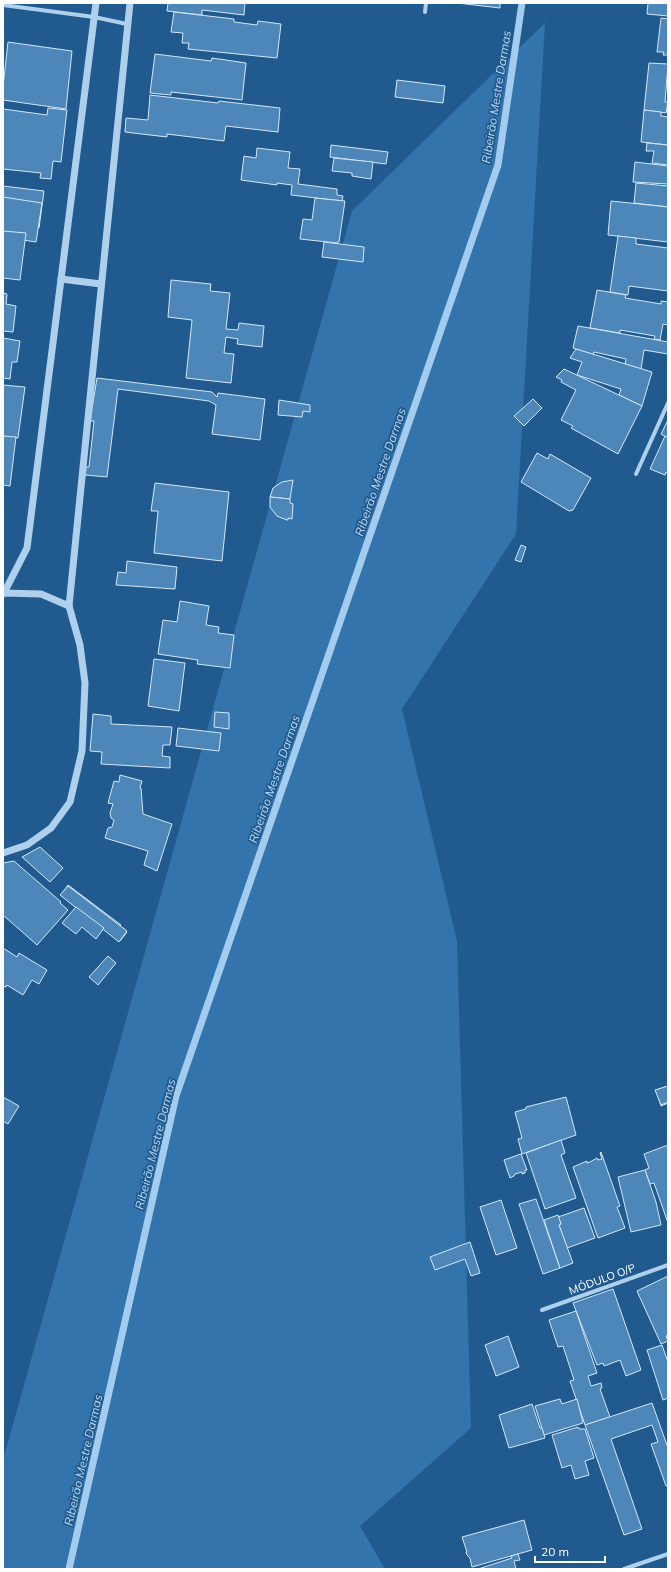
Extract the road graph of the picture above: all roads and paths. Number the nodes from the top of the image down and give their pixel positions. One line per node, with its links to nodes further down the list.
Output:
1 (96, 3): 6 (street)
2 (130, 3): 7 (street)
3 (426, 3): 5 (street)
4 (3, 5): 6 (street)
5 (425, 12)
6 (94, 17): 7 (street); 8 (street)
7 (127, 24): 9 (street)
8 (61, 279): 9 (street); 12 (street)
9 (101, 284): 13 (street)
10 (668, 403): 11 (street)
11 (636, 474)
12 (4, 594): 13 (street)
13 (69, 606): 14 (street)
14 (3, 853)
15 (668, 1265): 16 (street, MÓDULO O/P)
16 (542, 1310)
17 (668, 1554): 18 (street)
18 (624, 1569)

